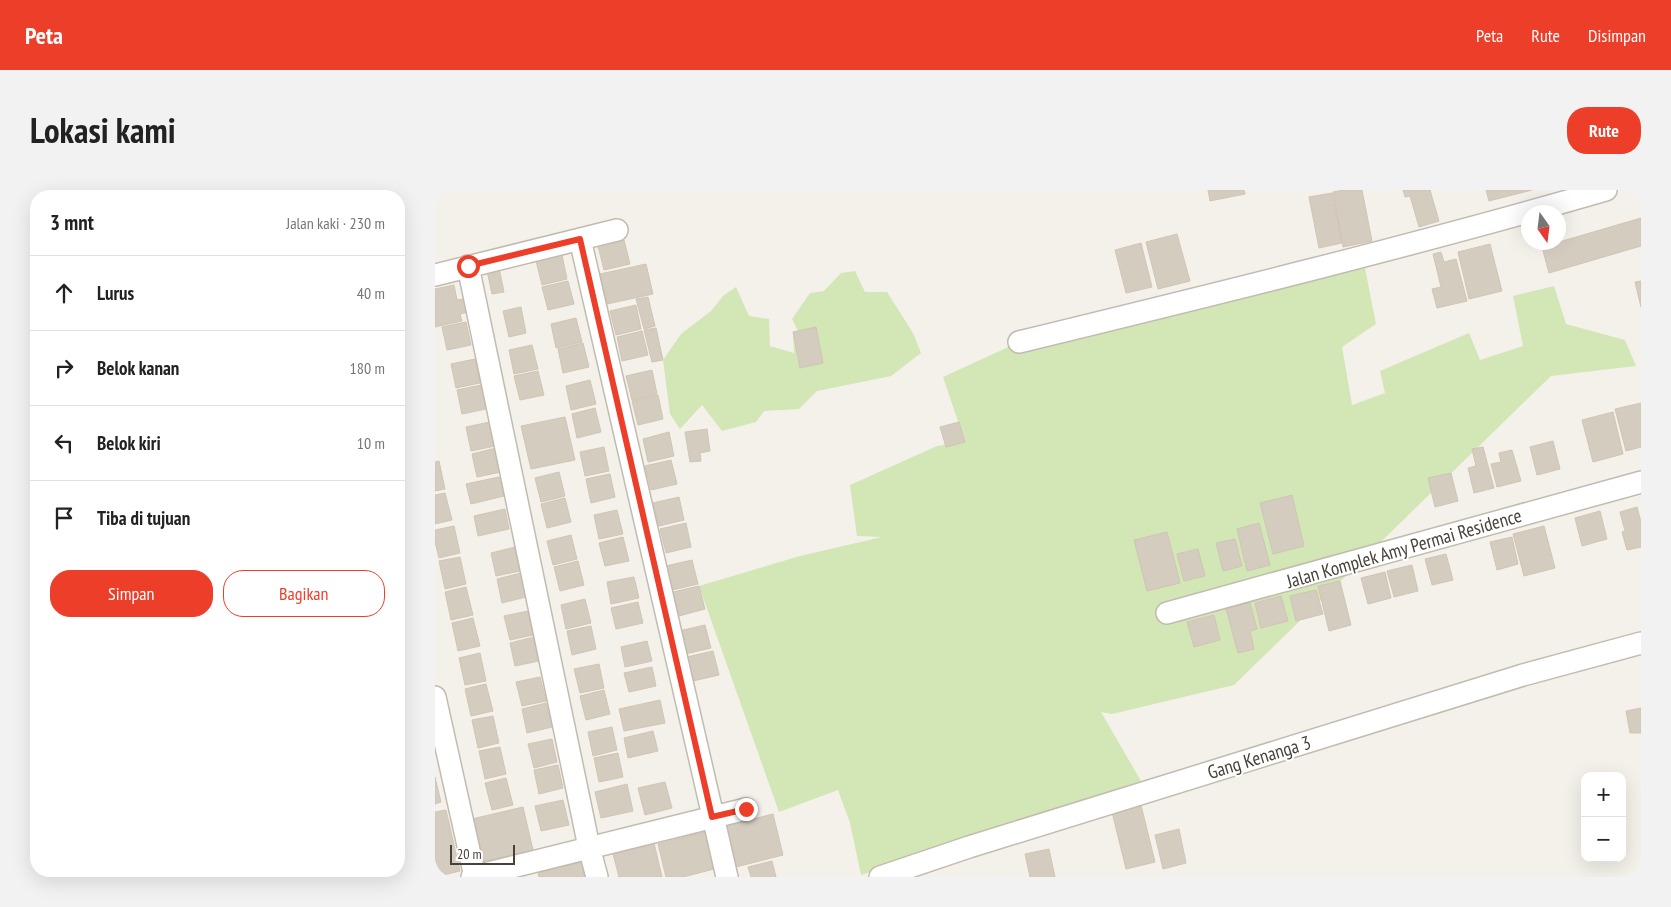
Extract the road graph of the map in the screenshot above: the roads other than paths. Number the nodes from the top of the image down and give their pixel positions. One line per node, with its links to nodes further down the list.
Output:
1 (1606, 190): 6 (street)
2 (617, 230): 3 (street)
3 (580, 239): 4 (street); 12 (street)
4 (468, 266): 5 (street); 13 (street)
5 (435, 275)
6 (1019, 342)
7 (1641, 482): 8 (street, Jalan Komplek Amy Permai Residence)
8 (1167, 613)
9 (1641, 643): 14 (street, Gang Kenanga 3)
10 (435, 697): 15 (street)
11 (746, 809): 12 (street)
12 (712, 817): 13 (street); 17 (street)
13 (589, 847): 15 (street); 16 (street)
14 (879, 876)
15 (474, 877)
16 (597, 877)
17 (727, 877)

